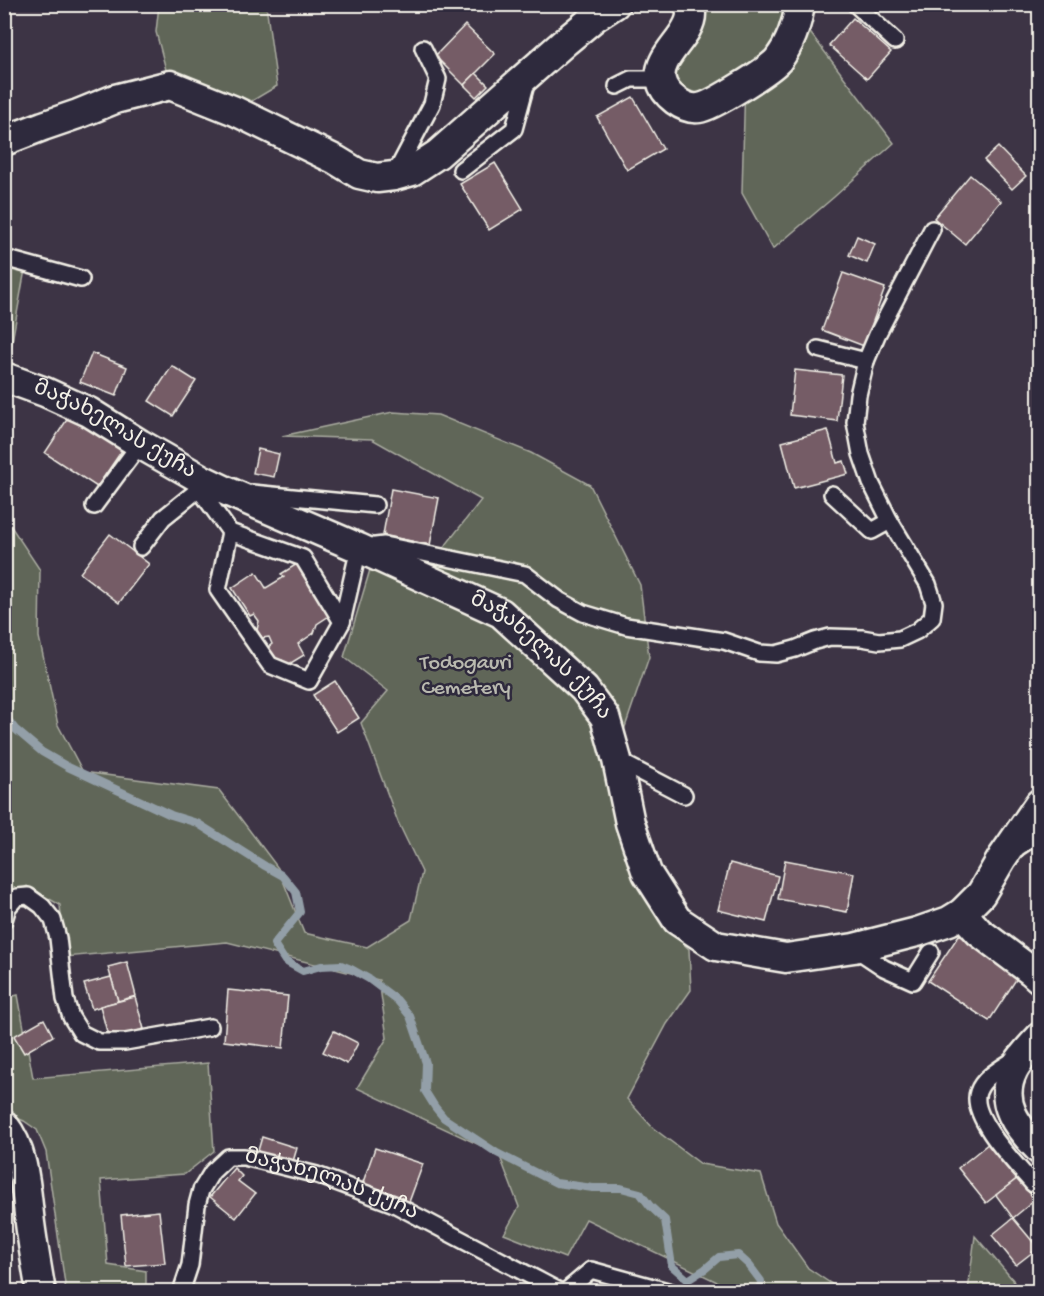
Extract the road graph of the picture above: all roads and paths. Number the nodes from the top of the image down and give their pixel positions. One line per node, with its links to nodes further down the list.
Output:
1 (615, 4): 7 (street)
2 (689, 4): 8 (street)
3 (800, 4): 8 (street)
4 (855, 4): 5 (lane)
5 (895, 41)
6 (423, 48): 12 (lane)
7 (529, 72): 11 (lane); 12 (street)
8 (661, 79): 9 (lane)
9 (617, 86)
10 (4, 141): 12 (street)
11 (461, 170)
12 (394, 176)
13 (932, 229): 17 (lane)
14 (4, 258): 15 (lane)
15 (81, 279)
16 (818, 349): 17 (lane)
17 (866, 361): 24 (lane)
18 (4, 377): 19 (street, მაჭახელას ქუჩა)
19 (140, 444): 20 (street, მაჭახელას ქუჩა); 23 (lane)
20 (209, 486): 22 (lane); 25 (lane); 26 (lane); 27 (street, მაჭახელას ქუჩა)
21 (832, 494): 24 (lane)
22 (375, 505)
23 (94, 506)
24 (890, 521): 27 (lane)
25 (230, 532): 28 (lane); 28 (lane)
26 (141, 547)
27 (358, 548): 28 (lane); 29 (street, მაჭახელას ქუჩა)
28 (342, 622)
29 (617, 760): 30 (lane); 36 (street, მაჭახელას ქუჩა)
30 (684, 795)
31 (1040, 803): 33 (street)
32 (1040, 833): 33 (lane)
33 (1002, 858): 34 (street)
34 (962, 914): 36 (street, მაჭახელას ქუჩა); 38 (street)
35 (4, 920): 39 (lane)
36 (854, 948): 37 (lane)
37 (931, 952)
38 (1040, 979)
39 (210, 1027)
40 (1034, 1044): 42 (street); 43 (lane)
41 (4, 1125): 44 (street)
42 (1040, 1150)
43 (1033, 1184)
44 (41, 1292)
45 (181, 1292): 46 (lane, მაჭახელას ქუჩა)
46 (563, 1292): 47 (lane, მაჭახელას ქუჩა)
47 (672, 1292)

